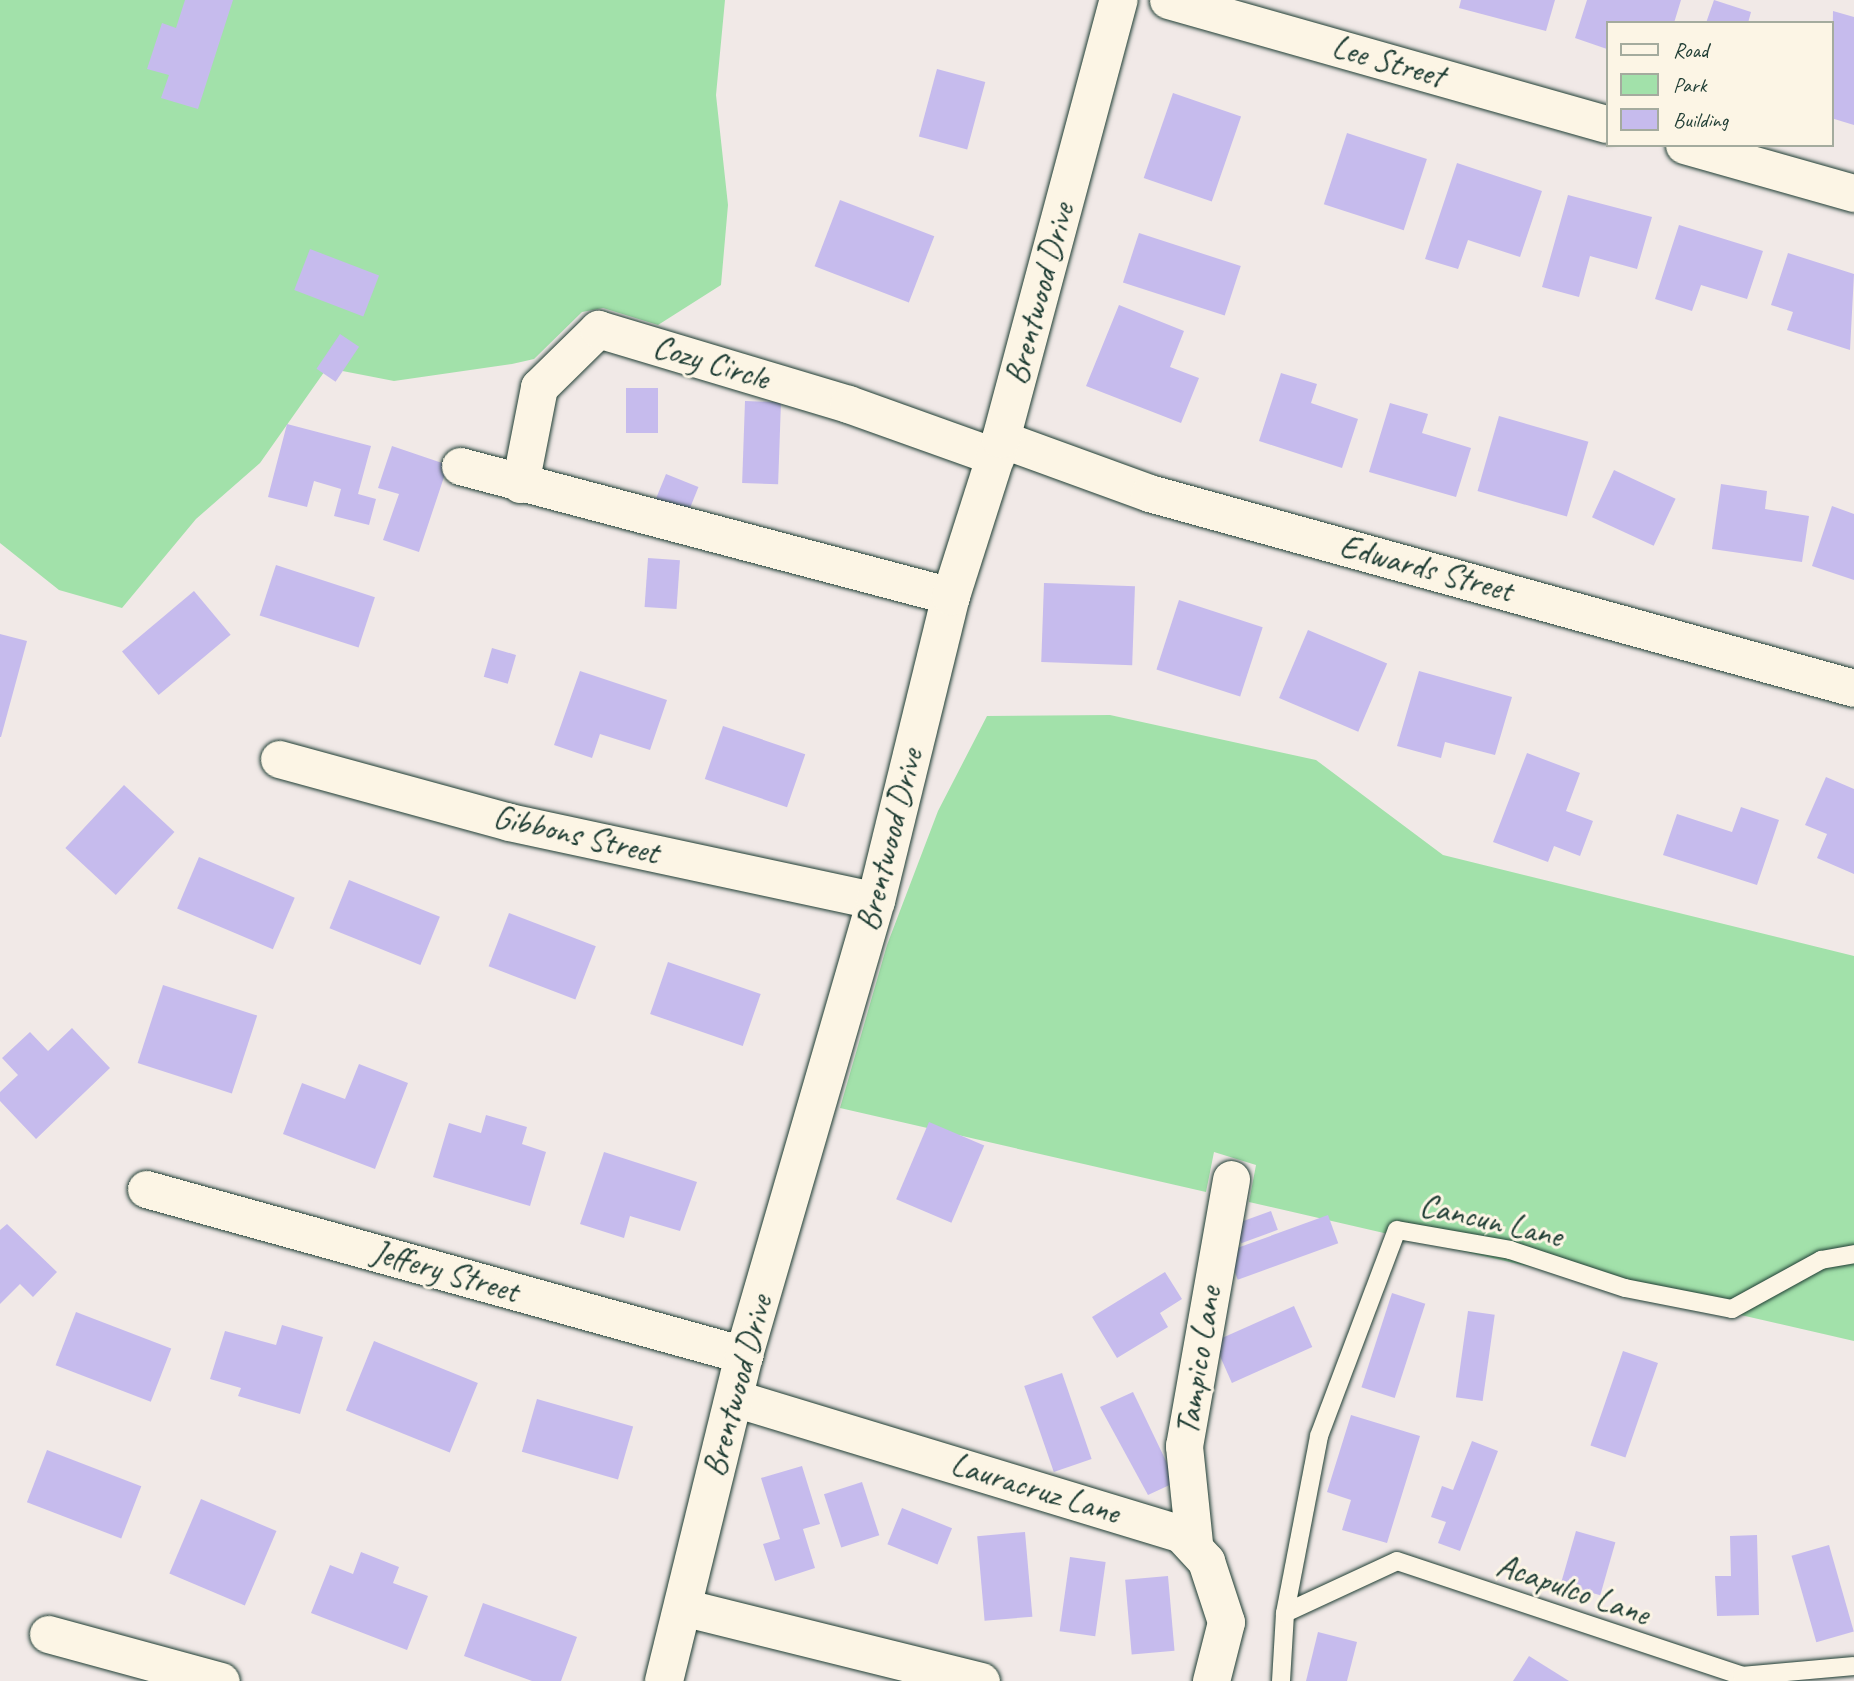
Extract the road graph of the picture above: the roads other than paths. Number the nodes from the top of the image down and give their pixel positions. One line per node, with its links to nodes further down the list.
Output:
1 (1119, 0): 6 (street, Brentwood Drive)
2 (1168, 0): 3 (street, Lee Street)
3 (1605, 123)
4 (1691, 147): 5 (street)
5 (1854, 193)
6 (998, 448): 8 (street, Cozy Circle); 9 (street, Brentwood Drive); 10 (street, Edwards Street)
7 (460, 466): 8 (street)
8 (520, 484): 9 (street)
9 (951, 596): 12 (street, Brentwood Drive)
10 (1854, 688)
11 (279, 759): 12 (street, Gibbons Street)
12 (876, 901): 16 (street, Brentwood Drive)
13 (1231, 1179): 18 (street, Tampico Lane)
14 (146, 1189): 16 (street, Jeffery Street)
15 (1854, 1254): 20 (lane, Cancun Lane)
16 (744, 1355): 17 (street, Brentwood Drive)
17 (733, 1398): 18 (street, Lauracruz Lane); 19 (street, Brentwood Drive)
18 (1194, 1544): 26 (street)
19 (682, 1607): 24 (street, Brentwood Drive); 25 (street)
20 (1285, 1613): 22 (lane, Acapulco Lane); 27 (lane, Cancun Lane)
21 (48, 1634): 23 (street)
22 (1854, 1666)
23 (221, 1681)
24 (664, 1681)
25 (981, 1681)
26 (1211, 1681)
27 (1281, 1681)

